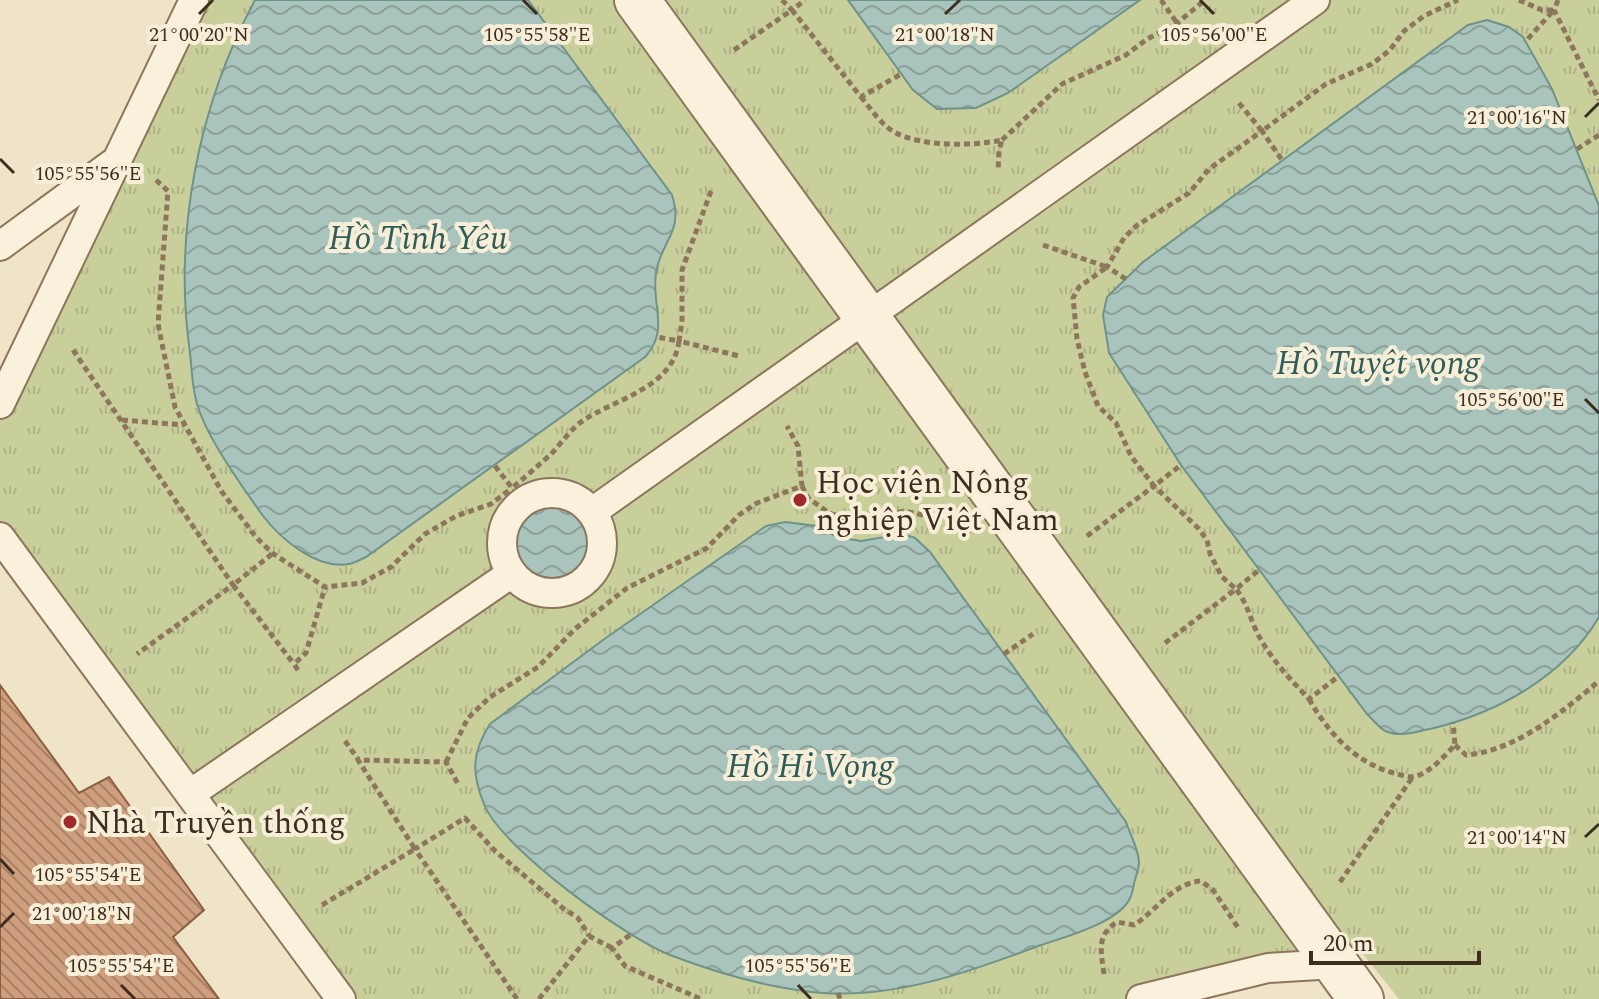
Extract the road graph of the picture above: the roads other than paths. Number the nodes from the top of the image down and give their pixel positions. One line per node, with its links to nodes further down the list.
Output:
1 (194, 0): 4 (lane)
2 (637, 0): 6 (street)
3 (1315, 0): 6 (lane)
4 (116, 161): 5 (lane); 7 (lane)
5 (0, 246)
6 (867, 318): 8 (lane); 12 (street)
7 (0, 404)
8 (592, 512): 10 (lane); 10 (lane)
9 (0, 537): 11 (lane)
10 (512, 573): 11 (lane)
11 (190, 794): 13 (lane)
12 (1335, 964): 14 (lane); 15 (street)
13 (341, 999)
14 (1141, 999)
15 (1361, 999)

